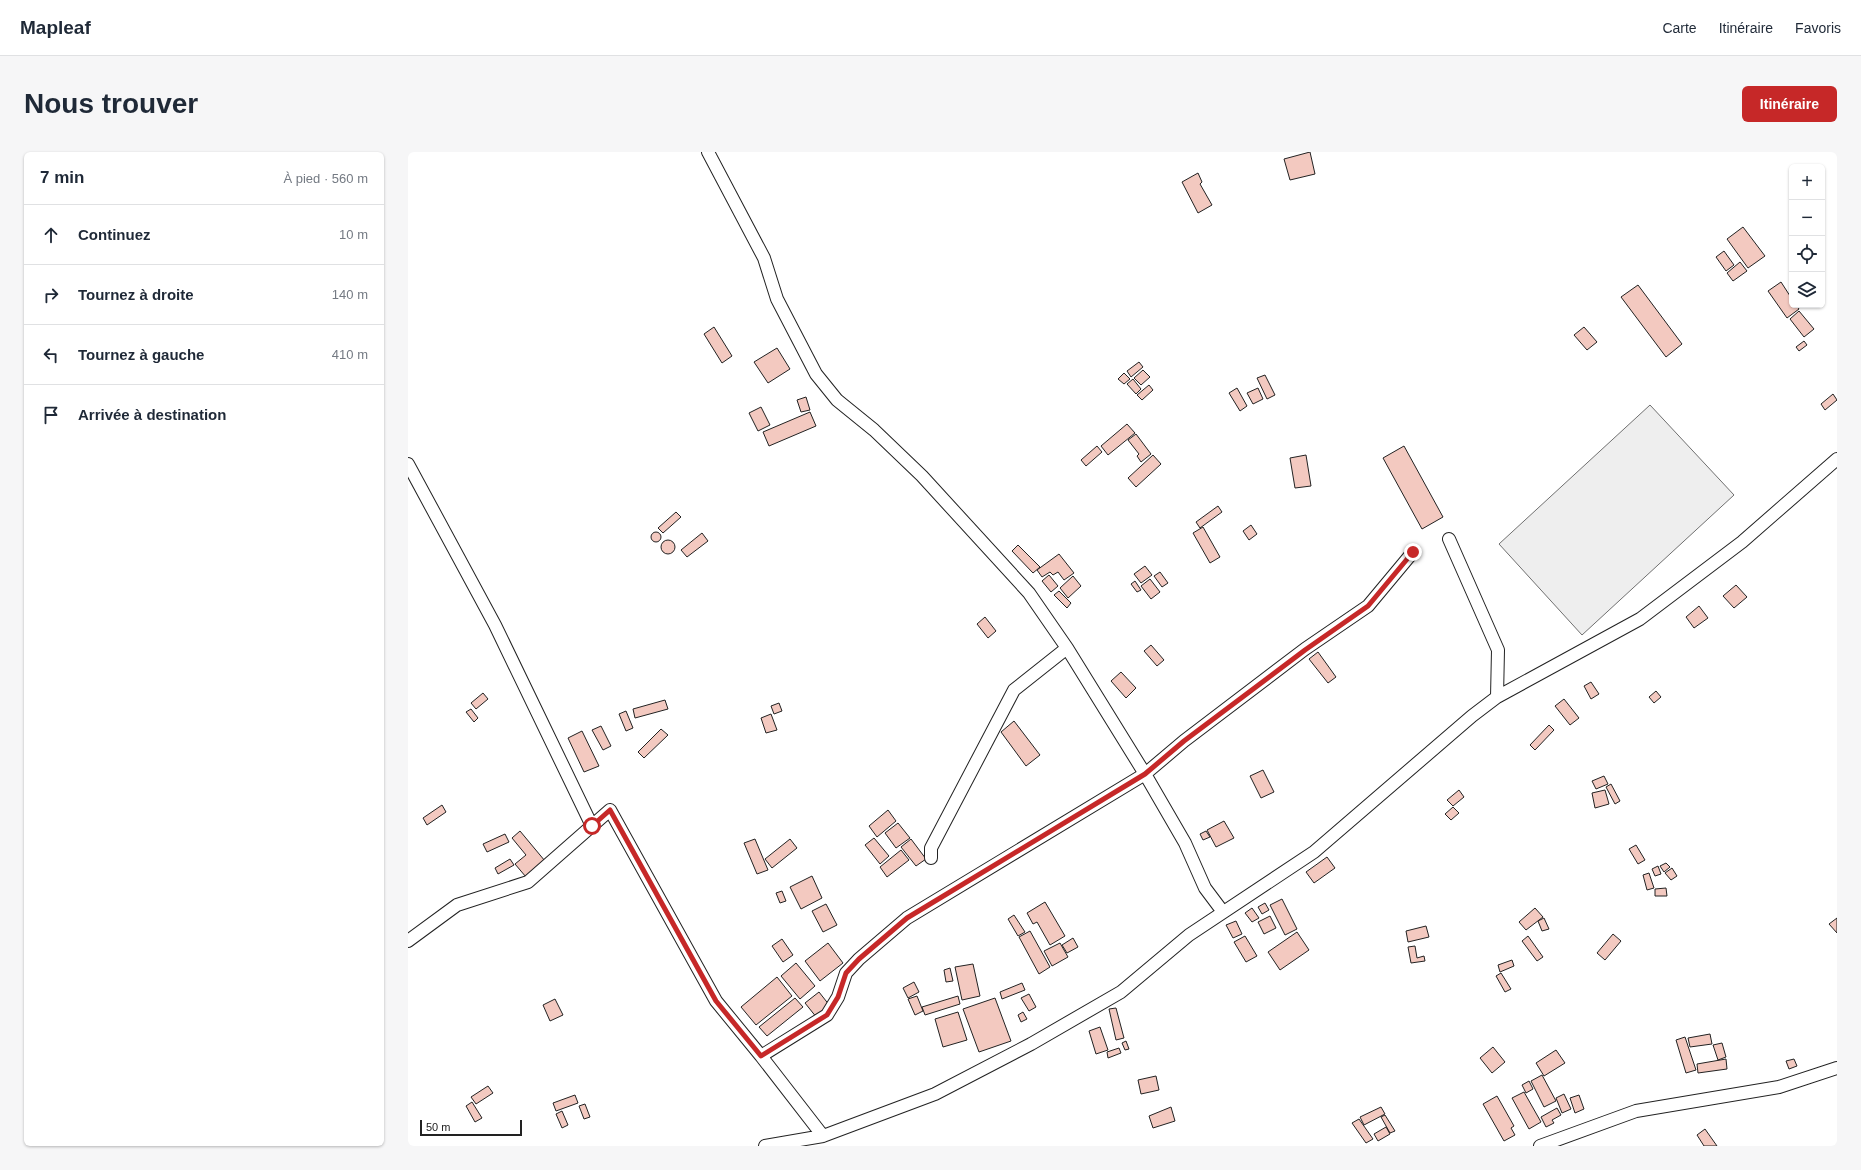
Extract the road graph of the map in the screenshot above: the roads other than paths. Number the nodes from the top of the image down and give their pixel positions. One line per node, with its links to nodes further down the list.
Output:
1 (708, 152): 6 (street)
2 (1837, 459): 7 (street)
3 (408, 464): 9 (street)
4 (1449, 539): 7 (street)
5 (1413, 552): 8 (street)
6 (1067, 648): 8 (street); 10 (street)
7 (1497, 697): 11 (street)
8 (1145, 774): 11 (street); 13 (street)
9 (592, 826): 12 (street); 13 (street)
10 (931, 858)
11 (1223, 912): 15 (street)
12 (408, 941)
13 (761, 1056): 15 (street)
14 (1837, 1068): 17 (street)
15 (823, 1136): 16 (street)
16 (765, 1146)
17 (1540, 1146)

